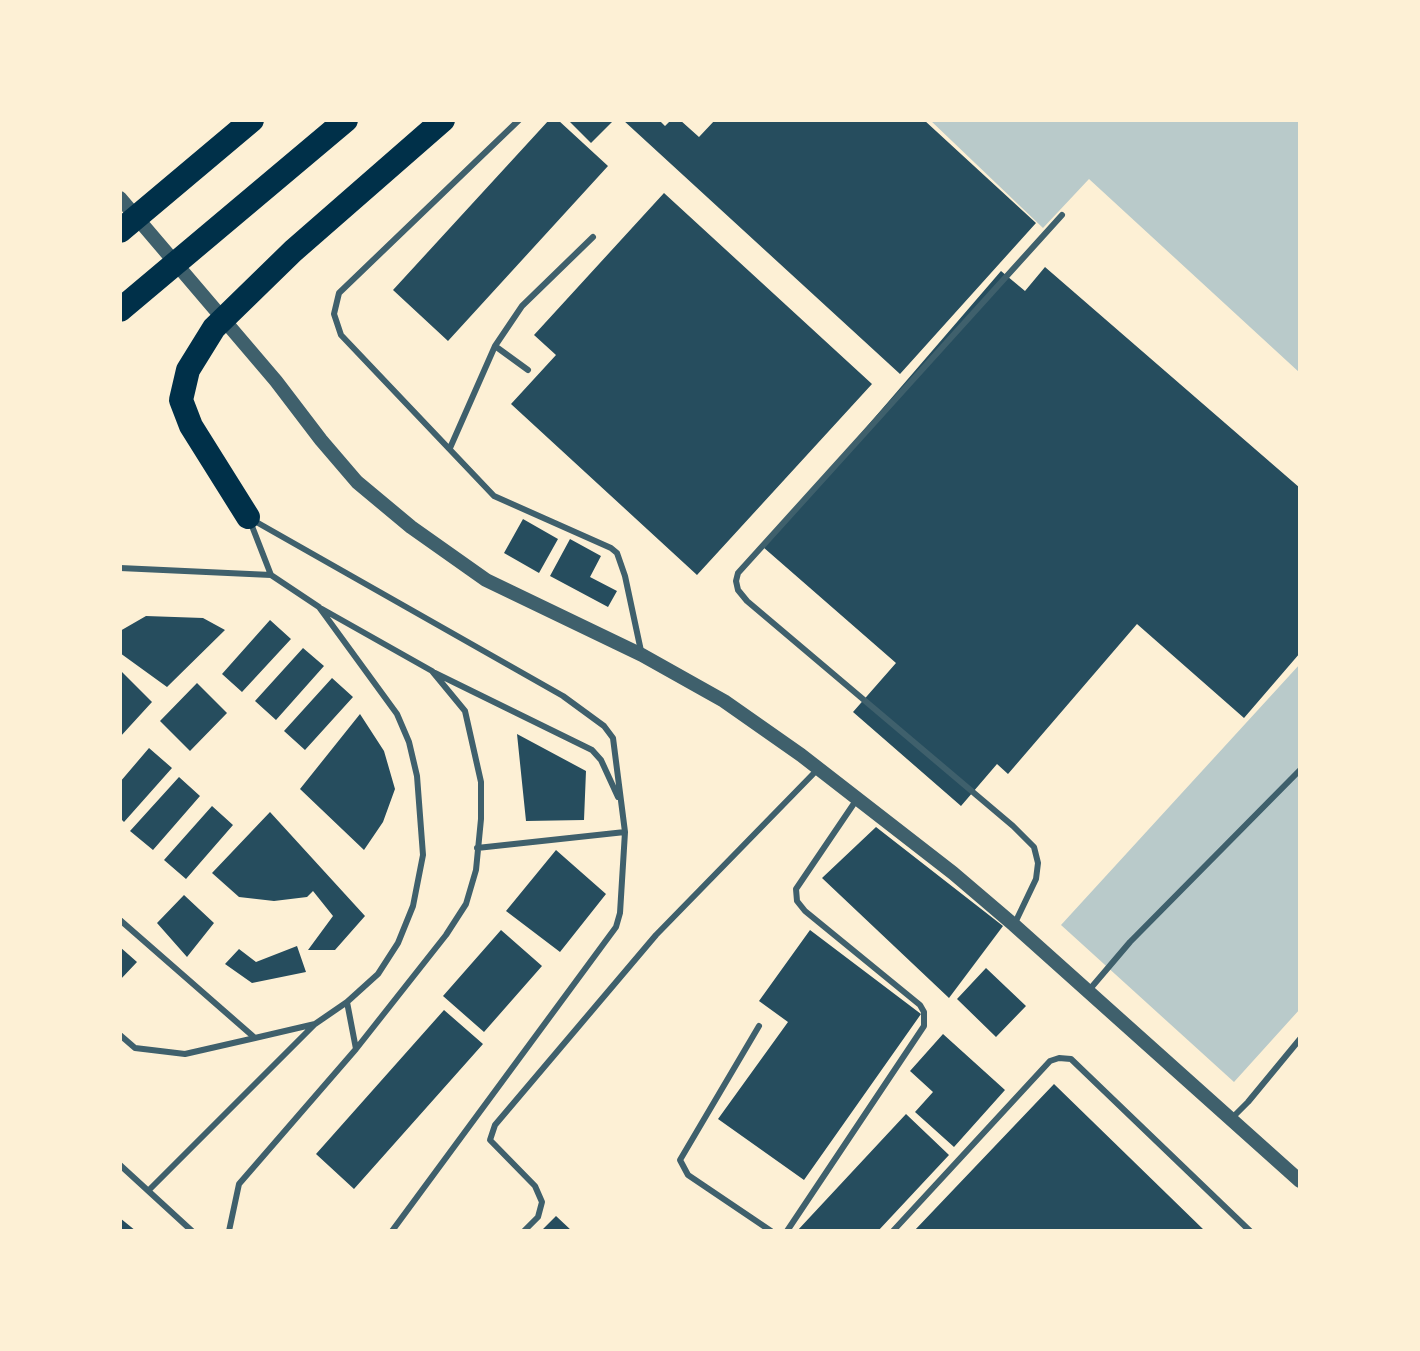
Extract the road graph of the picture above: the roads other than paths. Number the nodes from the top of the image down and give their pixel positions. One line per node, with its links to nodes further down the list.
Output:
1 (252, 120): 7 (highway)
2 (346, 120): 9 (highway)
3 (443, 120): 13 (highway)
4 (519, 120): 12 (lane)
5 (120, 198): 17 (street)
6 (1062, 215): 26 (lane)
7 (120, 231)
8 (593, 237): 10 (lane)
9 (120, 310)
10 (495, 346): 11 (lane); 12 (lane)
11 (528, 370)
12 (450, 448): 17 (lane)
13 (248, 517): 15 (lane); 22 (lane)
14 (120, 568): 15 (lane)
15 (271, 575): 16 (lane)
16 (319, 607): 18 (lane); 28 (lane)
17 (642, 655): 19 (street)
18 (432, 671): 22 (lane); 24 (lane)
19 (818, 769): 21 (street); 42 (lane)
20 (1300, 770): 27 (lane)
21 (857, 799): 26 (street); 44 (lane)
22 (623, 807): 23 (lane)
23 (625, 832): 24 (lane); 41 (lane)
24 (477, 848): 34 (lane)
25 (120, 920): 32 (lane)
26 (1014, 925): 27 (street)
27 (1089, 990): 35 (street)
28 (347, 1002): 29 (lane); 34 (lane)
29 (315, 1024): 32 (lane); 38 (lane)
30 (759, 1026): 43 (lane)
31 (120, 1035): 32 (lane)
32 (255, 1038)
33 (1300, 1039): 35 (lane)
34 (356, 1049): 40 (lane)
35 (1230, 1119): 37 (street)
36 (120, 1165): 38 (lane)
37 (1300, 1181)
38 (149, 1190): 39 (lane)
39 (192, 1231)
40 (229, 1231)
41 (392, 1231)
42 (524, 1231)
43 (771, 1231)
44 (787, 1231)
45 (893, 1231): 46 (lane)
46 (1250, 1231)

